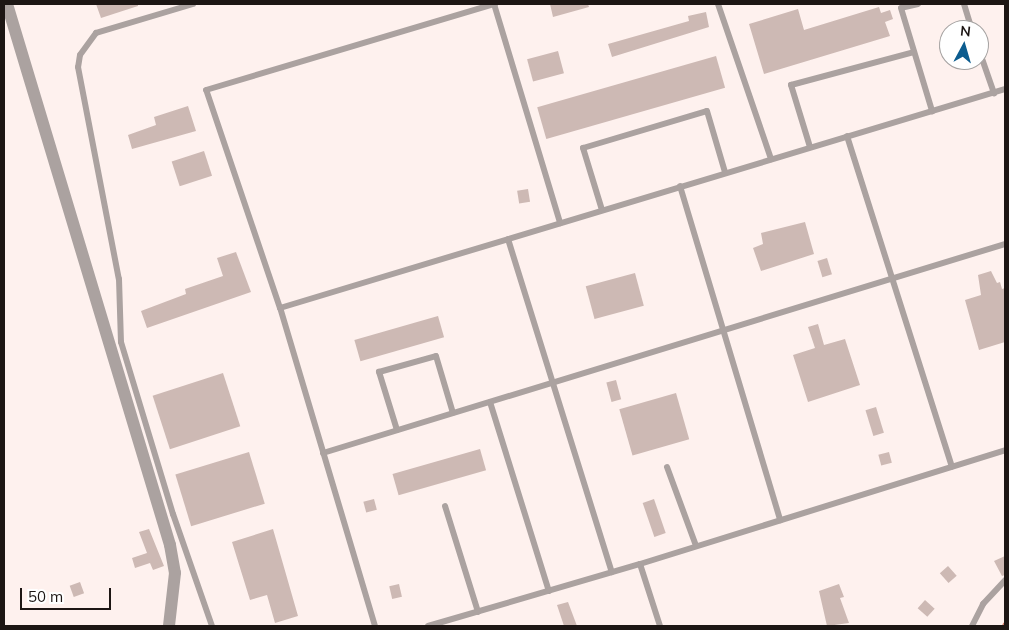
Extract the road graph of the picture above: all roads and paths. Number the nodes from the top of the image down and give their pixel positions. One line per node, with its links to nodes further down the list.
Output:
1 (7, 4): 41 (street)
2 (193, 4): 42 (lane)
3 (495, 4): 19 (lane); 23 (lane)
4 (718, 4): 15 (lane)
5 (918, 4): 8 (lane)
6 (964, 4): 7 (lane)
7 (969, 20)
8 (914, 52): 12 (lane); 14 (lane)
9 (986, 70): 11 (lane)
10 (1005, 89): 11 (lane)
11 (994, 93): 12 (lane)
12 (932, 111): 13 (lane)
13 (847, 136): 14 (lane); 22 (lane)
14 (810, 147): 15 (lane)
15 (770, 159): 16 (lane)
16 (726, 172): 17 (lane); 18 (lane)
17 (680, 186): 18 (lane); 24 (lane)
18 (602, 210): 19 (lane)
19 (560, 223): 20 (lane)
20 (508, 239): 23 (lane); 25 (lane)
21 (1005, 244): 22 (lane)
22 (893, 278): 24 (lane); 31 (lane)
23 (280, 308): 30 (lane)
24 (724, 330): 25 (lane); 34 (lane)
25 (553, 383): 26 (lane); 37 (lane)
26 (490, 402): 27 (lane); 39 (lane)
27 (453, 413): 28 (lane); 28 (lane)
28 (397, 430): 30 (lane)
29 (1005, 450): 31 (lane)
30 (324, 453): 43 (lane)
31 (952, 466): 34 (lane)
32 (667, 467): 35 (lane)
33 (445, 506): 40 (lane)
34 (780, 520): 35 (lane)
35 (696, 546): 36 (lane)
36 (640, 564): 37 (lane); 45 (lane)
37 (612, 572): 39 (lane)
38 (1005, 580): 46 (lane)
39 (550, 591): 40 (lane)
40 (478, 612): 44 (lane)
41 (169, 626)
42 (212, 626)
43 (375, 626)
44 (428, 626)
45 (660, 626)
46 (972, 626)

